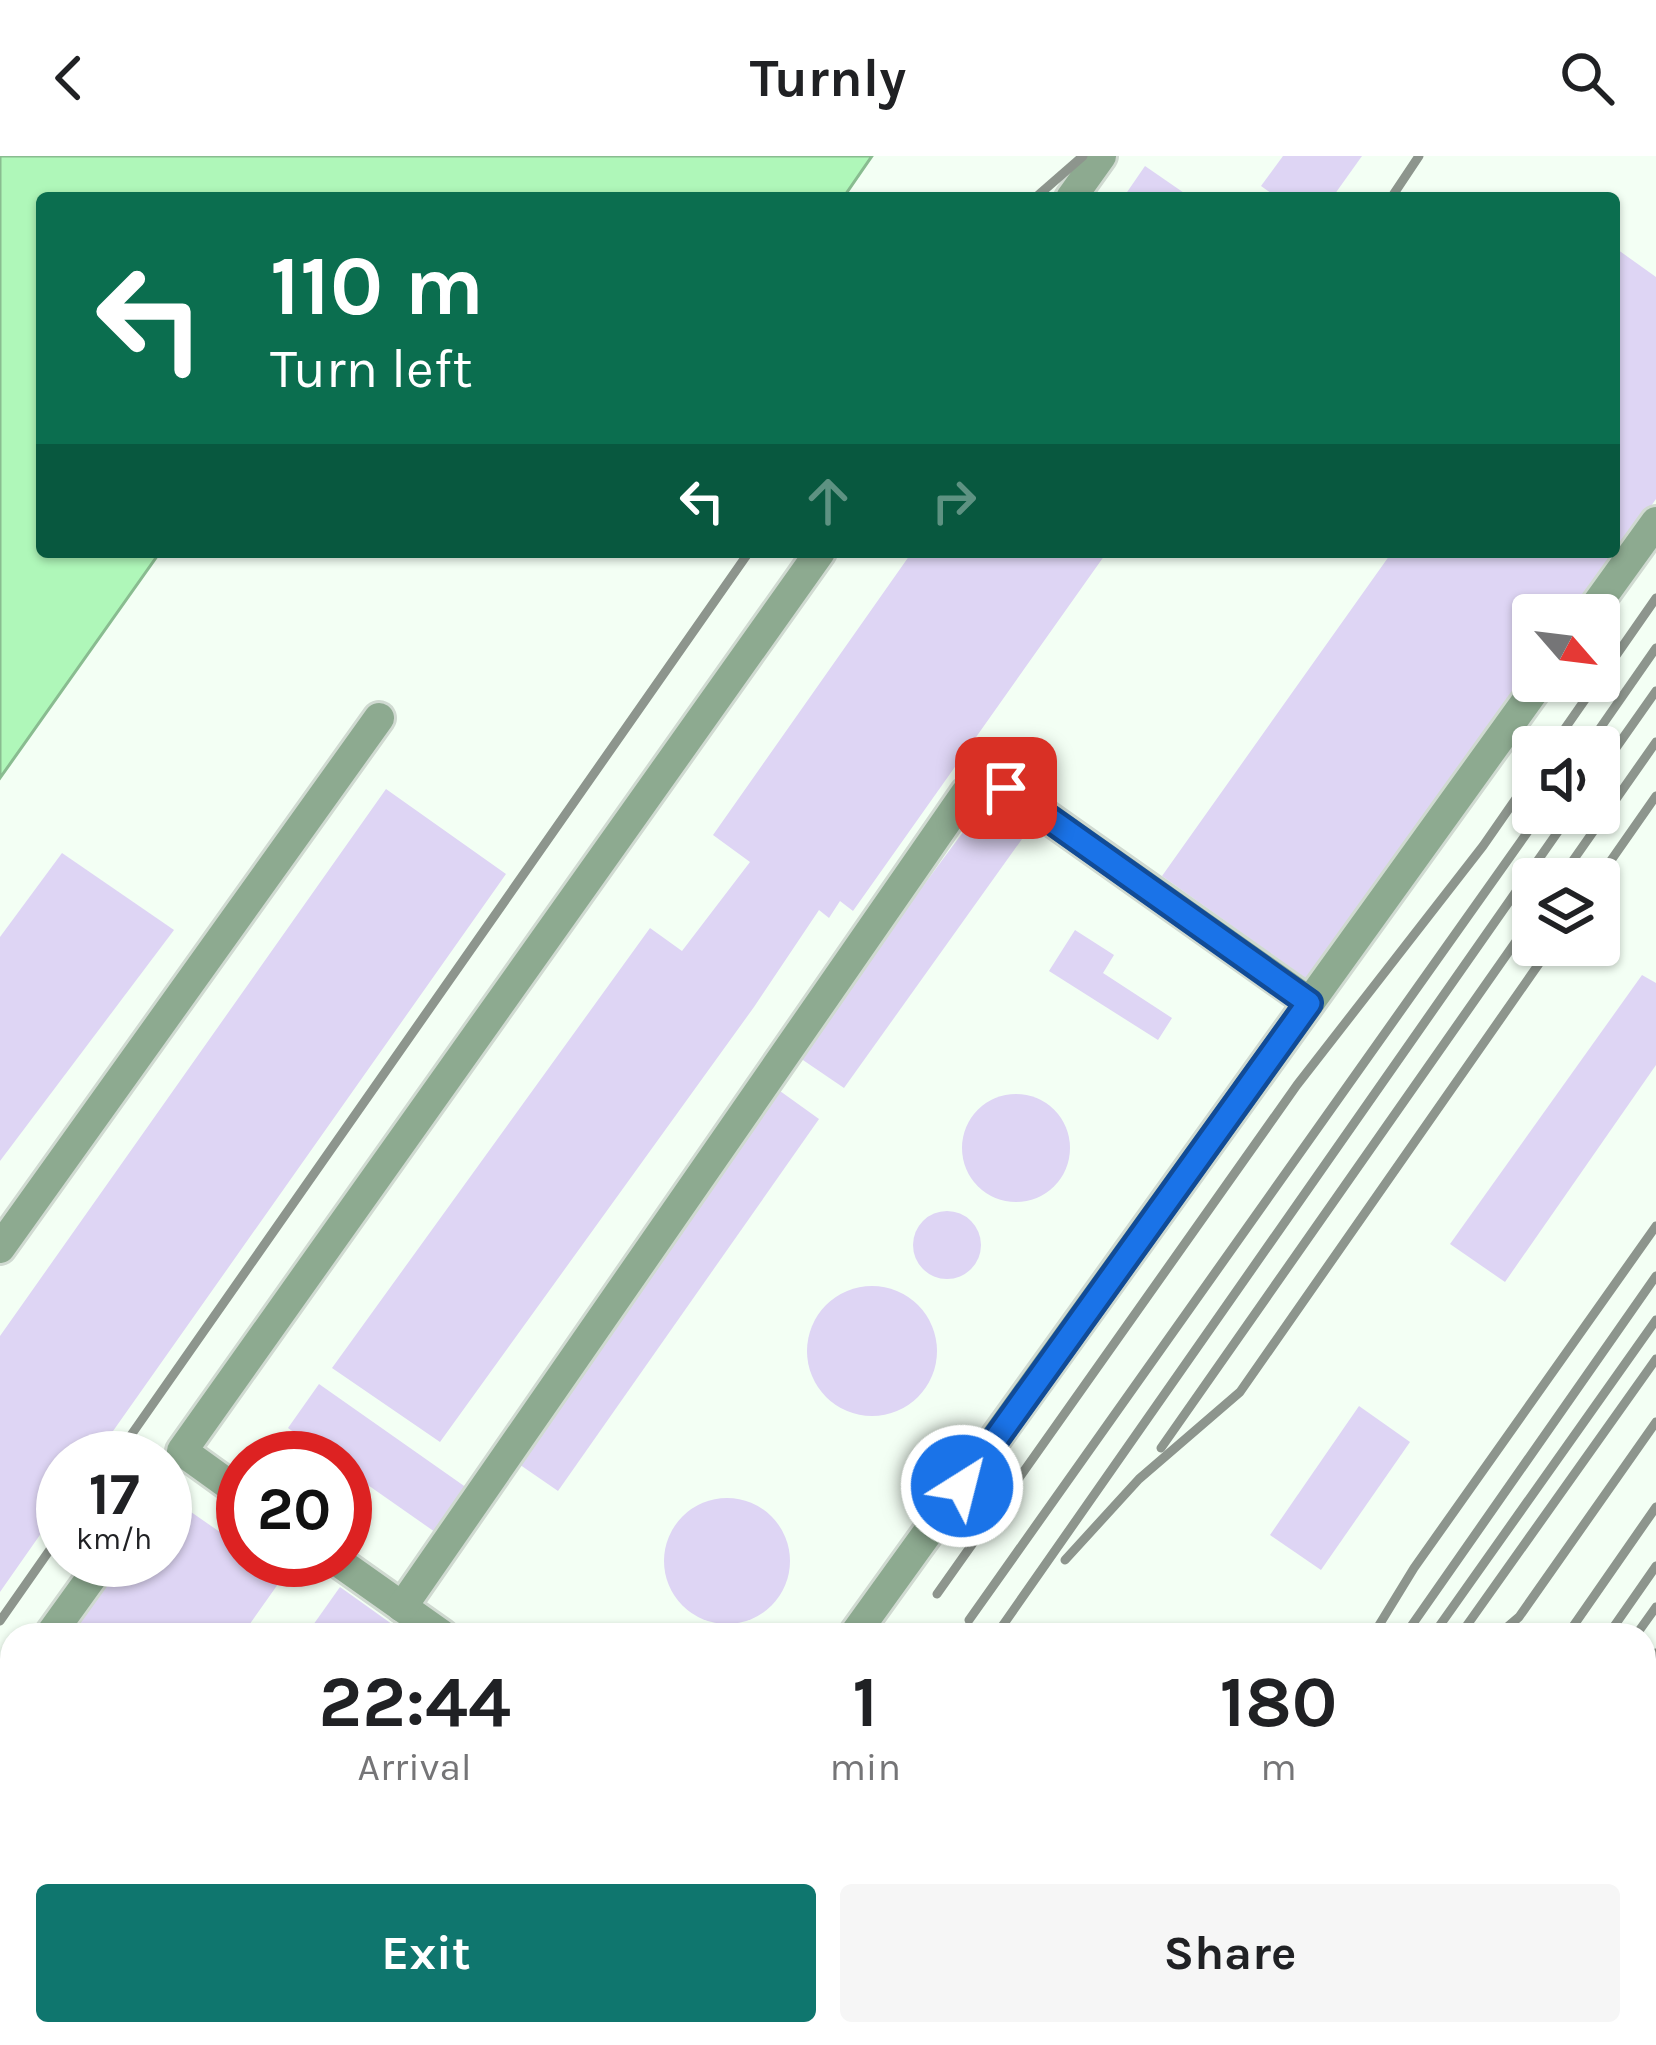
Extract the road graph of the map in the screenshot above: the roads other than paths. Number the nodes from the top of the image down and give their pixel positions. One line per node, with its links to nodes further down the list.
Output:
1 (1101, 156): 2 (lane)
2 (1075, 192)
3 (1656, 523): 5 (lane)
4 (816, 558): 10 (lane)
5 (1604, 594)
6 (1526, 702): 8 (lane)
7 (379, 718): 9 (lane)
8 (1309, 1003): 13 (lane); 16 (lane)
9 (0, 1248)
10 (192, 1436)
11 (372, 1586): 13 (lane)
12 (85, 1587): 14 (lane)
13 (402, 1607): 15 (lane)
14 (59, 1623)
15 (425, 1623)
16 (863, 1623)

